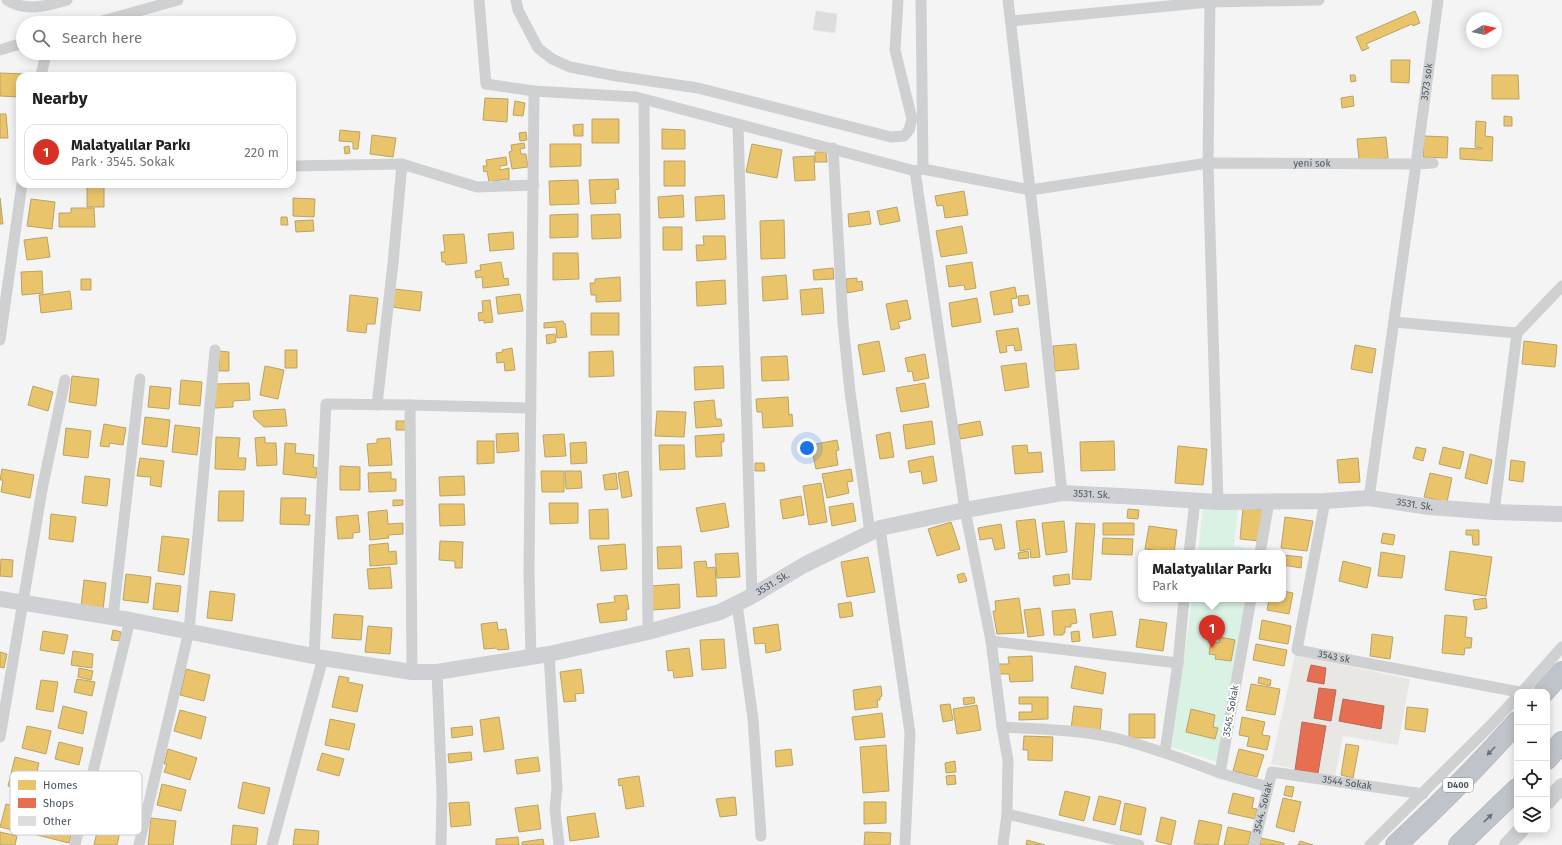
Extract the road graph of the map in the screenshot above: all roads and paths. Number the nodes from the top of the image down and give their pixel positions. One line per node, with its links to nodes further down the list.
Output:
1 (7, 0): 2 (street)
2 (67, 0)
3 (178, 0): 12 (street)
4 (479, 0): 18 (street, yeni sok)
5 (516, 0): 6 (street)
6 (898, 0)
7 (920, 0): 27 (street)
8 (1008, 0): 13 (street)
9 (1319, 0): 11 (street)
10 (1438, 0): 25 (street, 3573 sok)
11 (1210, 1): 13 (street); 22 (street)
12 (120, 16)
13 (1011, 21): 30 (street)
14 (16, 45): 15 (street)
15 (0, 50)
16 (45, 60): 17 (street)
17 (43, 72)
18 (534, 91): 19 (street, yeni sok); 28 (street)
19 (644, 100): 20 (street, yeni sok); 62 (street)
20 (738, 124): 21 (street, yeni sok); 53 (street)
21 (833, 148): 27 (street, yeni sok); 50 (street)
22 (1208, 163): 25 (street, yeni sok); 30 (street, yeni sok); 45 (street)
23 (1433, 163): 25 (street, yeni sok)
24 (402, 164): 26 (street); 28 (street); 38 (street)
25 (1416, 164): 32 (street, 3573 sok)
26 (296, 166)
27 (919, 170): 30 (street, yeni sok); 47 (street)
28 (534, 185): 40 (street)
29 (21, 188): 34 (street)
30 (1030, 190): 41 (street)
31 (1562, 286): 33 (street)
32 (1394, 322): 33 (street); 42 (street, 3573 sok)
33 (1517, 333): 48 (street)
34 (0, 340)
35 (215, 350): 61 (street)
36 (140, 379): 59 (street)
37 (65, 380): 57 (street)
38 (377, 405): 39 (street); 67 (street)
39 (410, 405): 40 (street); 69 (street)
40 (531, 408): 66 (street)
41 (1062, 494): 43 (street, 3531. Sk.); 47 (street, 3531. Sk.)
42 (1370, 498): 44 (street, 3531. Sk.); 48 (street, 3531. Sk.)
43 (1195, 501): 45 (street, 3531. Sk.); 51 (street)
44 (1325, 501): 46 (street, 3531. Sk.); 74 (street, 3543 sk)
45 (1218, 502): 46 (street, 3531. Sk.)
46 (1269, 502): 52 (street)
47 (965, 510): 50 (street, 3531. Sk.); 63 (street)
48 (1494, 512): 49 (street, 3531. Sk.)
49 (1562, 514)
50 (875, 530): 53 (street, 3531. Sk.); 101 (street)
51 (1189, 550)
52 (1261, 550)
53 (752, 596): 58 (street, 3531. Sk.)
54 (0, 599): 57 (street, 3531. Sk.)
55 (1184, 602): 68 (street)
56 (1250, 602): 84 (street, 3545. Sokak)
57 (22, 603): 59 (street, 3531. Sk.); 78 (street)
58 (737, 604): 62 (street, 3531. Sk.); 95 (street)
59 (113, 617): 60 (street, 3531. Sk.)
60 (130, 620): 61 (street, 3531. Sk.); 82 (street)
61 (189, 632): 67 (street, 3531. Sk.); 91 (street)
62 (648, 632): 65 (street, 3531. Sk.)
63 (991, 641): 68 (street); 77 (street)
64 (1562, 647): 72 (street)
65 (549, 654): 66 (street, 3531. Sk.); 100 (street)
66 (531, 657): 70 (street, 3531. Sk.)
67 (319, 658): 69 (street, 3531. Sk.); 98 (street)
68 (1178, 664): 80 (street)
69 (412, 672): 70 (street, 3531. Sk.)
70 (437, 672): 99 (street)
71 (1562, 672): 73 (highway)
72 (1523, 689)
73 (1547, 689)
74 (1514, 691)
75 (1514, 700): 88 (street)
76 (1514, 725): 106 (highway, D400, one-way to 106)
77 (1002, 727): 80 (street); 90 (street)
78 (0, 737)
79 (1562, 742): 81 (highway)
80 (1165, 752): 84 (street)
81 (1550, 756)
82 (93, 771)
83 (1272, 772): 86 (street, 3544. Sokak); 88 (street, 3544 Sokak)
84 (1220, 773): 86 (street)
85 (1562, 786): 89 (street)
86 (1268, 787): 104 (street, 3544. Sokak)
87 (1514, 793): 107 (highway, one-way to 87)
88 (1423, 794): 105 (street)
89 (1550, 799)
90 (1007, 814): 102 (street); 103 (street)
91 (142, 832)
92 (1518, 833): 108 (street)
93 (77, 835): 96 (street)
94 (141, 835): 97 (street)
95 (761, 836)
96 (75, 845)
97 (139, 845)
98 (272, 845)
99 (441, 845)
100 (558, 845)
101 (905, 845)
102 (1003, 845)
103 (1139, 845)
104 (1254, 845)
105 (1370, 845)
106 (1396, 845)
107 (1460, 845)
108 (1507, 845)

